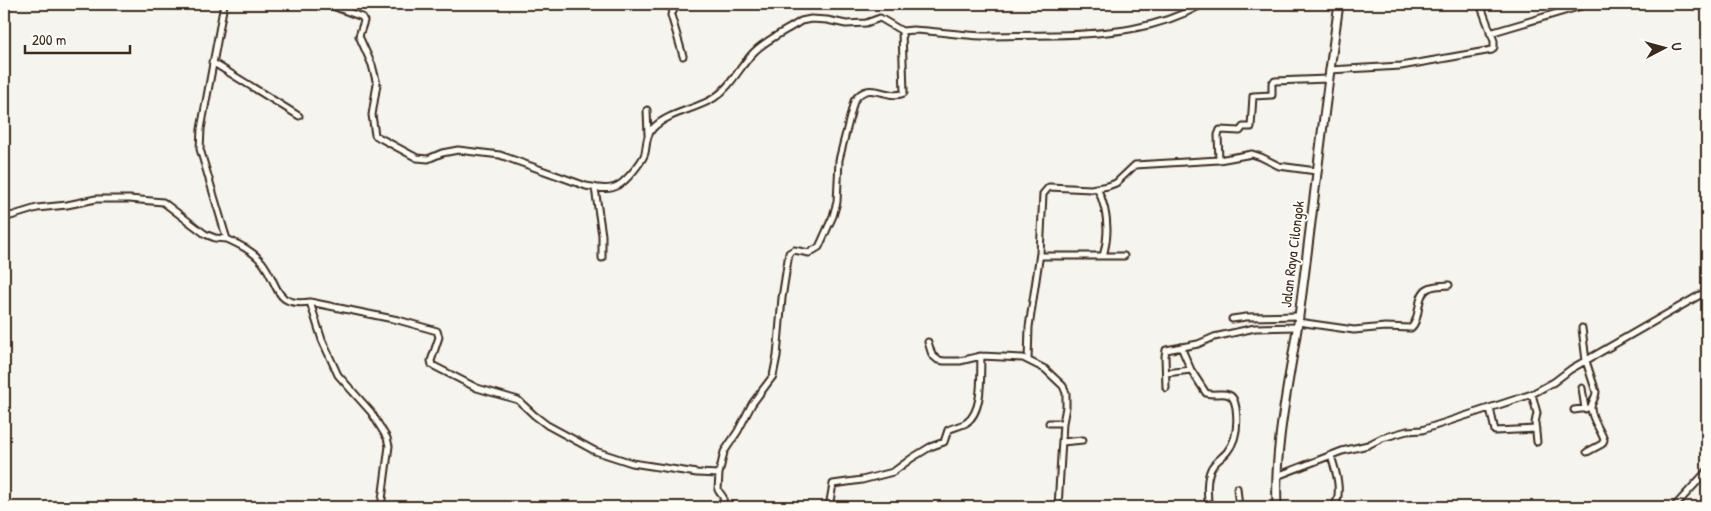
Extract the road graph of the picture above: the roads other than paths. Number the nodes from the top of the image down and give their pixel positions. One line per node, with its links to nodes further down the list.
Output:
1 (224, 4): 11 (street)
2 (328, 4): 19 (street)
3 (677, 4): 10 (street)
4 (1203, 4): 8 (street)
5 (1339, 4): 12 (highway, Jalan Raya Cilongok)
6 (1480, 4): 9 (street)
7 (1588, 4): 9 (street)
8 (902, 31): 16 (street); 56 (street)
9 (1490, 33): 12 (street)
10 (683, 56)
11 (212, 62): 15 (street); 22 (street)
12 (1330, 70): 13 (highway, Jalan Raya Cilongok)
13 (1328, 79): 17 (street); 18 (highway, Jalan Raya Cilongok)
14 (648, 110): 16 (street)
15 (299, 116)
16 (648, 136): 19 (street)
17 (1219, 160): 18 (street); 20 (street)
18 (1316, 171): 31 (highway, Jalan Raya Cilongok)
19 (595, 188): 26 (street)
20 (1096, 188): 23 (street); 24 (street)
21 (4, 218): 22 (street)
22 (227, 239): 29 (street)
23 (1040, 256): 24 (street); 36 (street)
24 (1104, 256): 25 (street)
25 (1124, 256)
26 (602, 258)
27 (1450, 285): 31 (street)
28 (1707, 291): 37 (street)
29 (310, 302): 56 (street); 59 (street)
30 (1232, 319): 31 (street)
31 (1298, 322): 34 (street); 57 (highway, Jalan Raya Cilongok)
32 (1582, 328): 37 (street)
33 (928, 342): 35 (street)
34 (1181, 347): 38 (street); 39 (street)
35 (981, 356): 36 (street); 61 (street)
36 (1028, 360): 48 (street)
37 (1586, 361): 42 (street); 44 (street)
38 (1191, 370): 39 (street); 63 (street)
39 (1166, 373): 40 (street)
40 (1166, 388)
41 (1582, 388): 45 (street)
42 (1532, 394): 43 (street); 49 (street)
43 (1490, 408): 49 (street); 54 (street)
44 (1591, 408): 45 (street); 53 (street)
45 (1585, 409): 46 (street)
46 (1574, 410)
47 (1048, 423): 48 (street)
48 (1063, 423): 51 (street)
49 (1536, 429): 52 (street)
50 (1083, 440): 51 (street)
51 (1062, 442): 62 (street)
52 (1537, 442)
53 (1587, 452)
54 (1331, 456): 57 (street); 67 (street)
55 (1707, 471): 68 (street)
56 (719, 474): 60 (street)
57 (1277, 476): 65 (highway, Jalan Raya Cilongok)
58 (1237, 488): 64 (street)
59 (381, 507)
60 (724, 507)
61 (829, 507)
62 (1058, 507)
63 (1209, 507)
64 (1238, 507)
65 (1277, 507)
66 (1327, 507): 67 (street)
67 (1334, 507)
68 (1674, 507)

